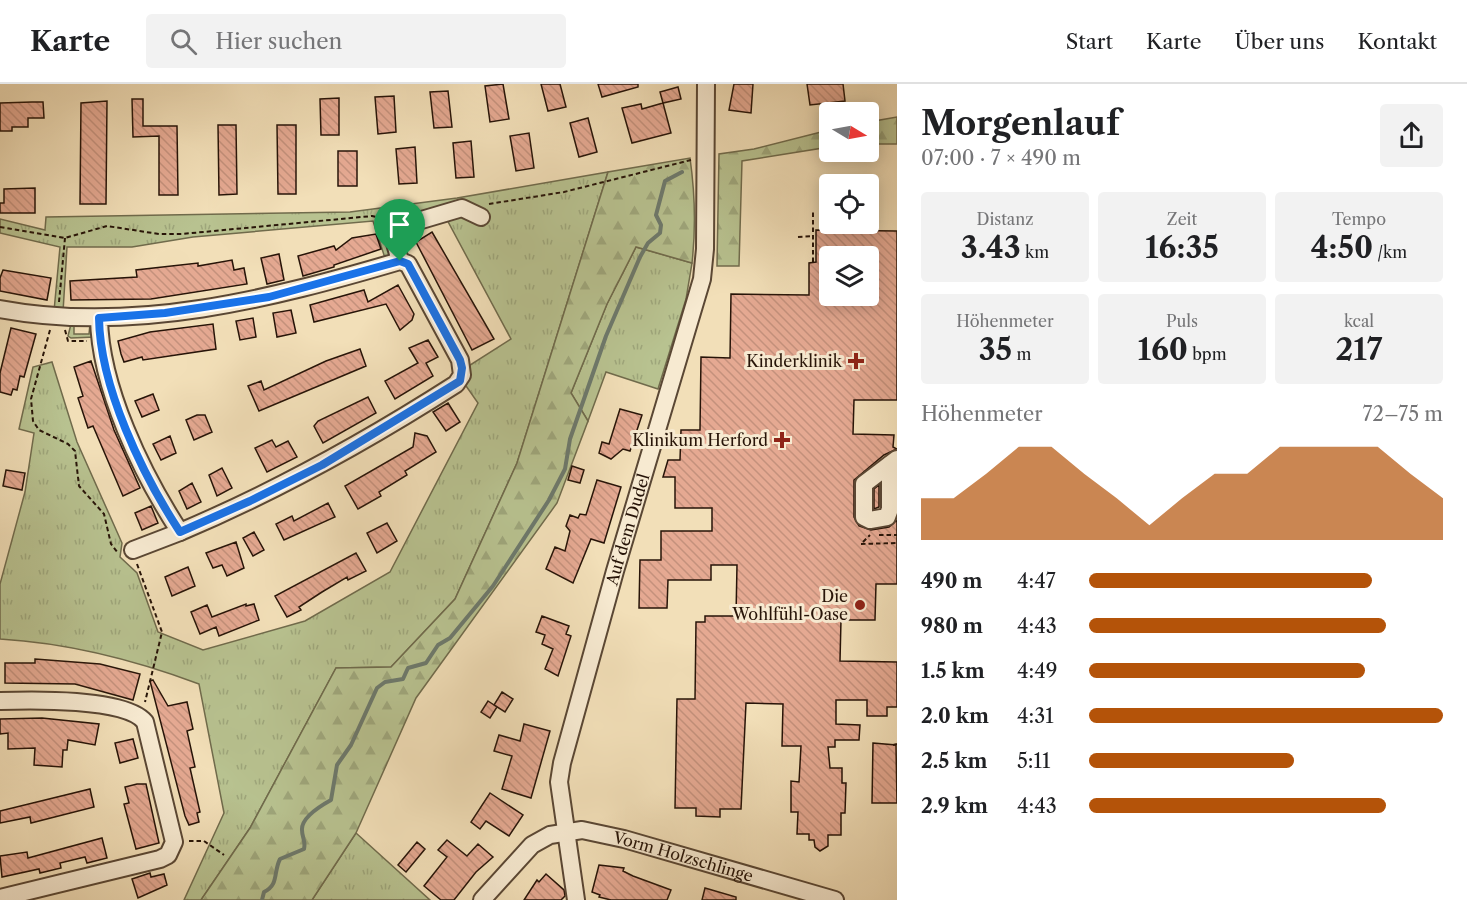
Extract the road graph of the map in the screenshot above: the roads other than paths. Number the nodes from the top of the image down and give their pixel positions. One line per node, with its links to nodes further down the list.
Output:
1 (706, 84): 9 (street, Auf dem Dudel)
2 (484, 210): 3 (street)
3 (400, 261): 5 (street); 6 (street)
4 (0, 309): 5 (street)
5 (99, 318): 6 (street)
6 (180, 532): 7 (street)
7 (133, 550)
8 (0, 701): 10 (street)
9 (565, 831): 11 (street); 12 (street, Auf dem Dudel); 13 (street, Vorm Holzschlinge)
10 (0, 898)
11 (482, 900)
12 (576, 900)
13 (835, 900)

